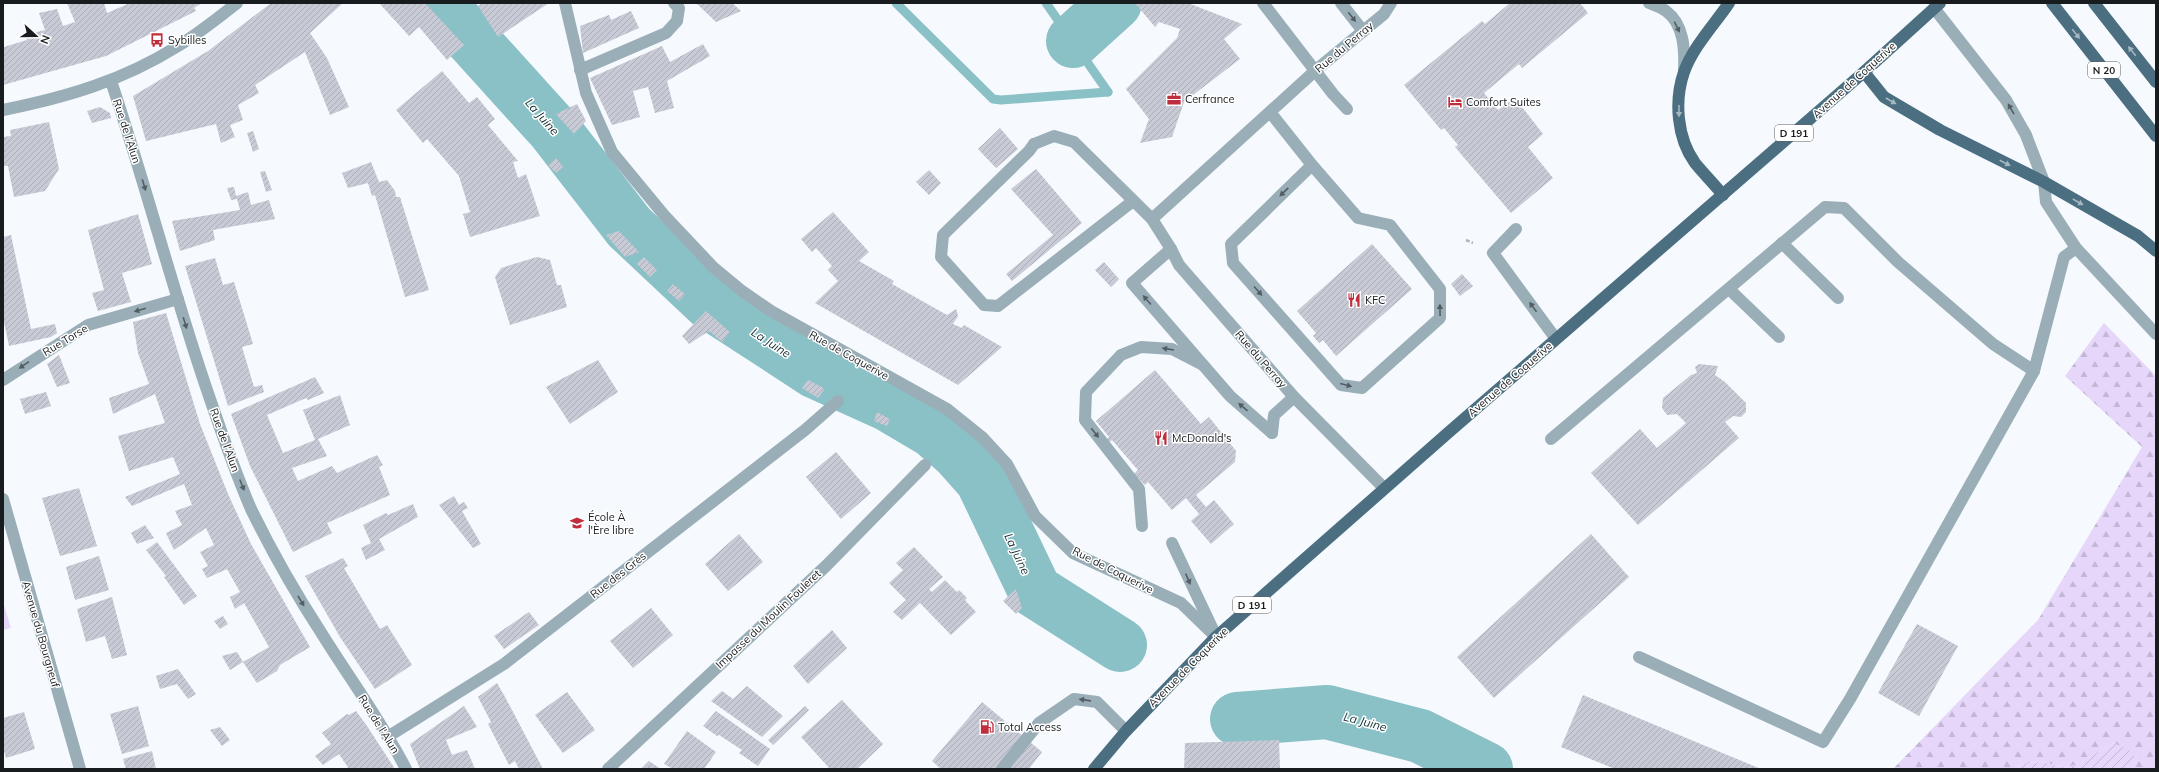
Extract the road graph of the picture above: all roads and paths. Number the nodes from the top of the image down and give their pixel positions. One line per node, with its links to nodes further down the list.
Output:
1 (237, 3): 17 (street)
2 (565, 3): 13 (street, Rue de Coquerive)
3 (674, 3): 13 (street)
4 (1263, 3): 14 (street)
5 (1341, 3): 12 (street, one-way to 12)
6 (1391, 3): 12 (street, Rue du Perray)
7 (1649, 3): 15 (street, one-way to 15)
8 (1729, 3): 15 (main road)
9 (2052, 3): 22 (main road, N 20, one-way to 22)
10 (2094, 3): 18 (main road, N 20, one-way to 10)
11 (1937, 6): 16 (main road, Avenue de Coquerive / D 191); 24 (street, one-way to 11)
12 (1363, 31): 14 (street, Rue du Perray)
13 (580, 70): 50 (street, Rue de Coquerive)
14 (1316, 70): 19 (street); 21 (street, Rue du Perray)
15 (1684, 72): 25 (main road, one-way to 25)
16 (1864, 72): 24 (main road, one-way to 24); 25 (main road, Avenue de Coquerive / D 191)
17 (111, 81): 20 (street); 35 (street, Rue de l'Alun, one-way to 35)
18 (2156, 82)
19 (1347, 109)
20 (3, 110)
21 (1270, 112): 23 (street); 27 (street, Rue du Perray)
22 (2156, 136)
23 (1312, 165): 23 (street, one-way to 23)
24 (2044, 182): 30 (street); 32 (main road, one-way to 32)
25 (1723, 195): 38 (main road, Avenue de Coquerive / D 191)
26 (1133, 201): 26 (street, Rue du Perray); 27 (street, Rue du Perray)
27 (1152, 219): 31 (street, Rue du Perray)
28 (1516, 229): 38 (street, one-way to 28)
29 (1782, 243): 33 (street); 34 (street); 40 (street)
30 (2076, 248): 36 (street); 40 (street)
31 (1171, 249): 39 (street, one-way to 31); 42 (street, Rue du Perray)
32 (2156, 251)
33 (1729, 289): 37 (street); 44 (street)
34 (1838, 298)
35 (178, 299): 41 (street, Rue Torse, one-way to 41); 53 (street, Rue de l'Alun, one-way to 53)
36 (2156, 334)
37 (1779, 337)
38 (1556, 339): 46 (main road, Avenue de Coquerive / D 191)
39 (1203, 365): 42 (street, one-way to 39); 48 (street, one-way to 48)
40 (2034, 371): 51 (street)
41 (3, 380)
42 (1294, 397): 46 (street, Rue du Perray)
43 (838, 401): 53 (street, Rue des Grès)
44 (1551, 439)
45 (925, 465): 56 (street, Impasse du Moulin Fouleret)
46 (1384, 488): 50 (main road, Avenue de Coquerive / D 191)
47 (3, 499): 54 (street, Avenue du Bourgneuf)
48 (1142, 526)
49 (1172, 543): 50 (street, one-way to 50)
50 (1216, 637): 52 (main road, Avenue de Coquerive / D 191)
51 (1639, 656)
52 (1126, 730): 57 (street, one-way to 57); 58 (main road, Avenue de Coquerive / D 191)
53 (389, 736): 55 (street, Rue de l'Alun)
54 (80, 769)
55 (406, 769)
56 (608, 769)
57 (1002, 769)
58 (1094, 769)

